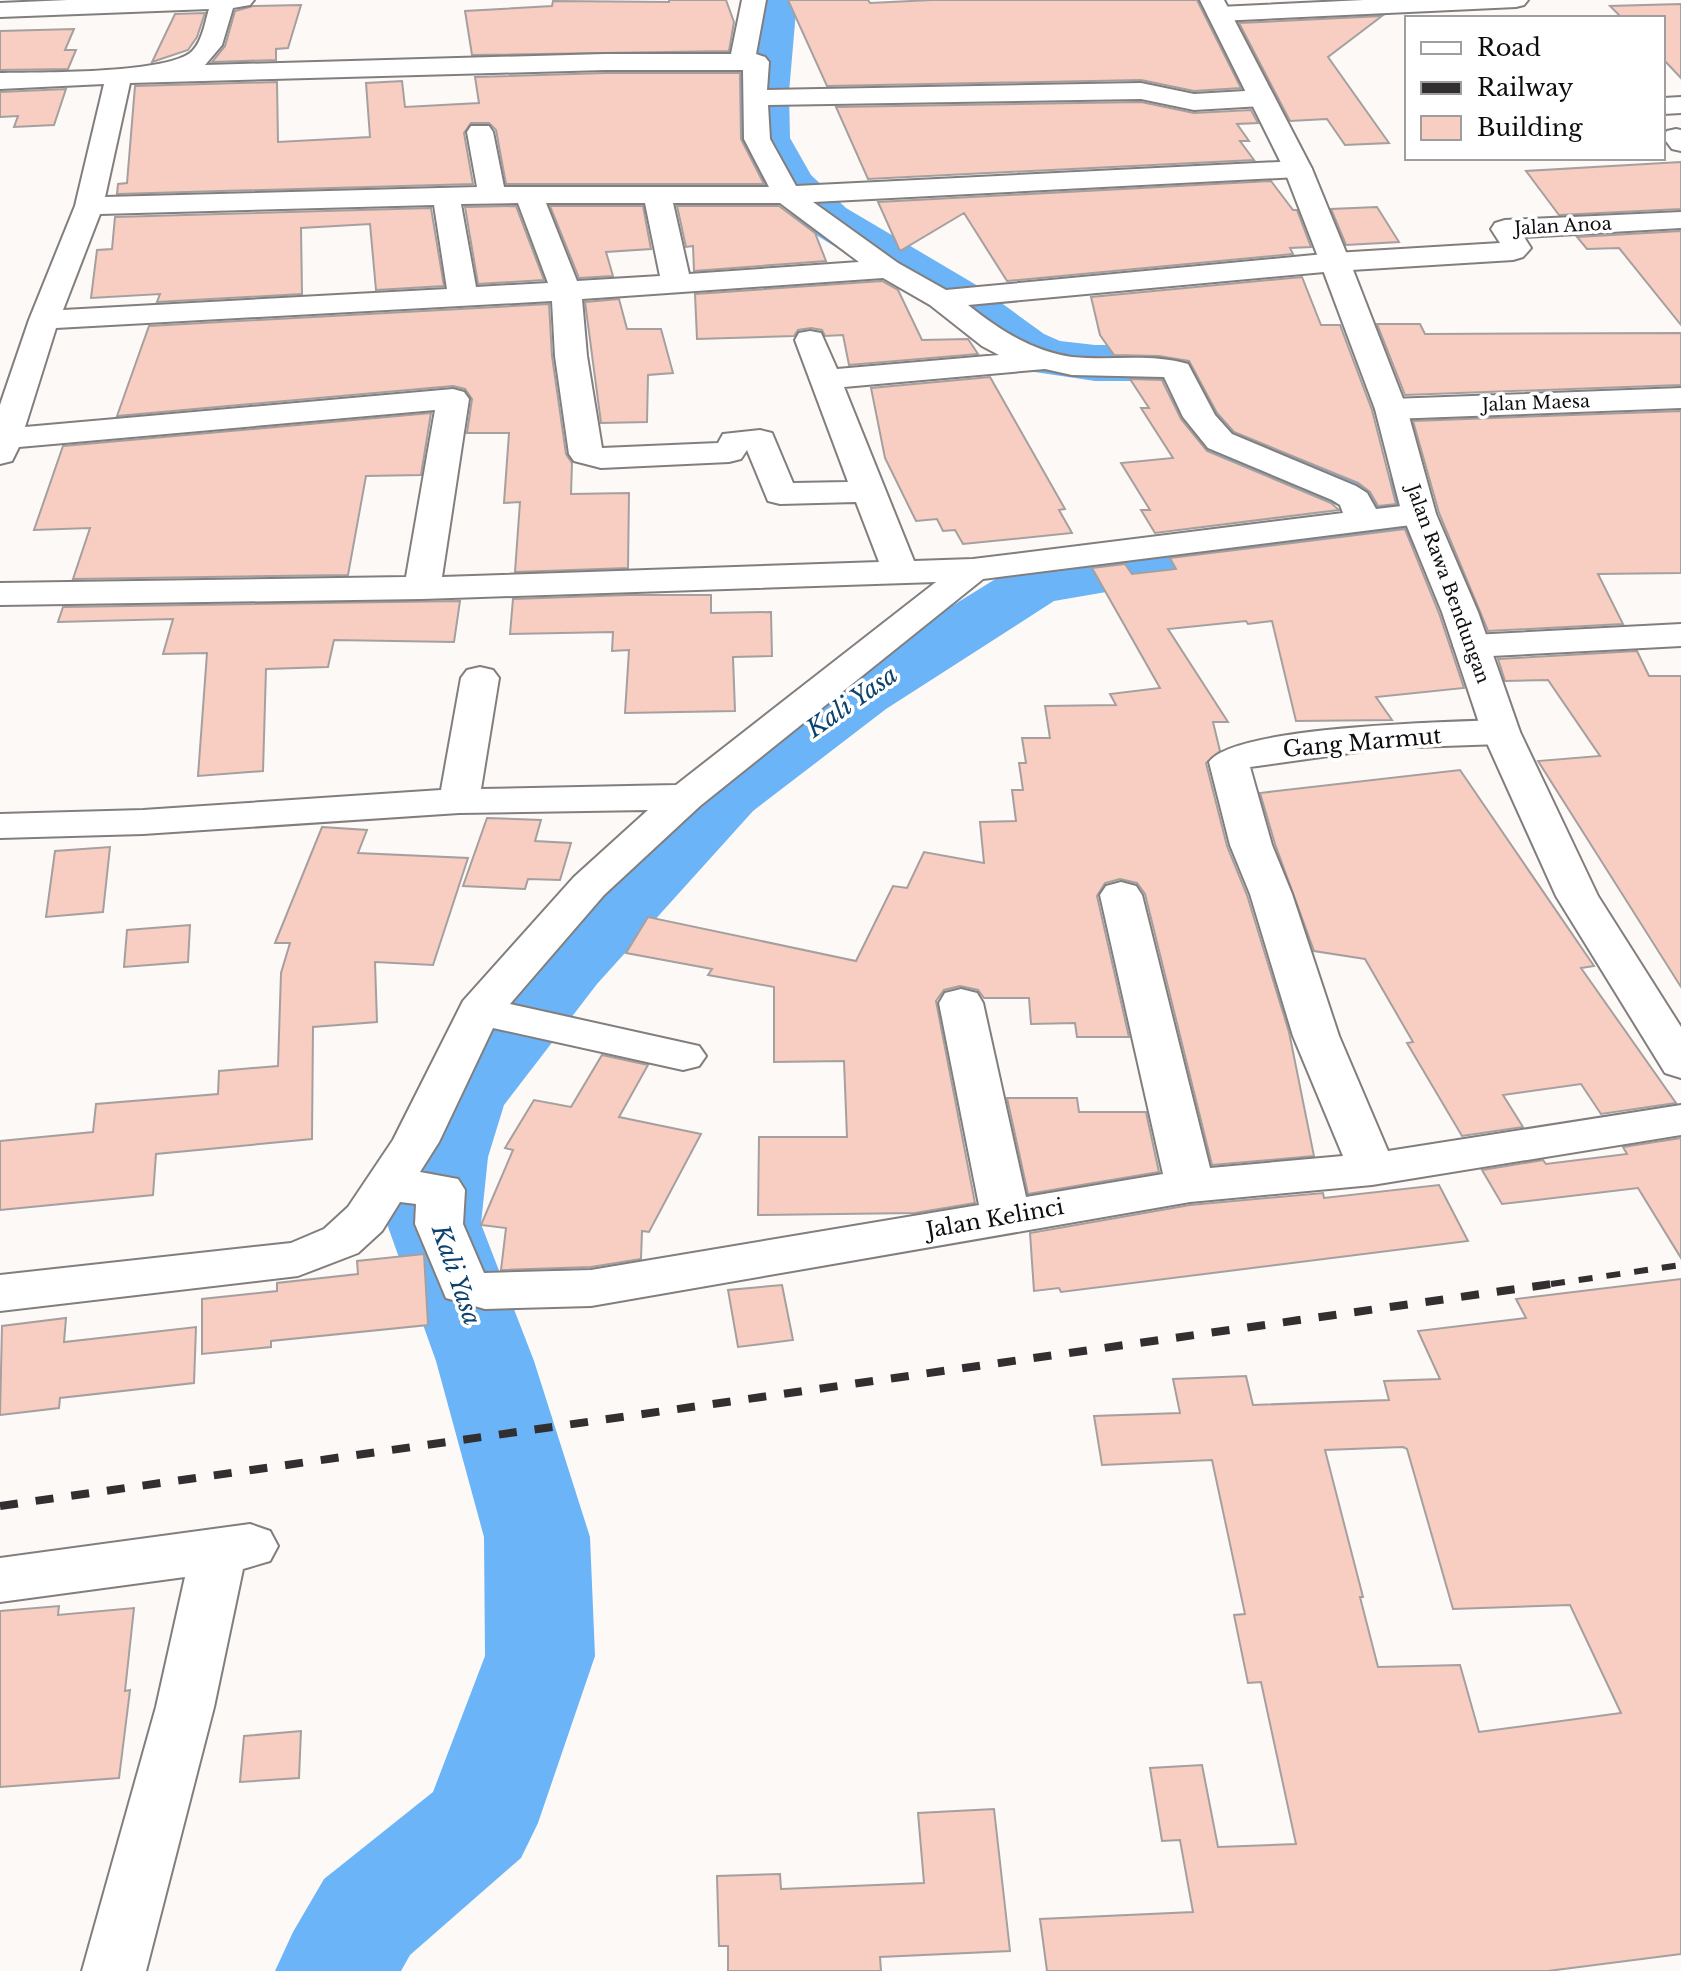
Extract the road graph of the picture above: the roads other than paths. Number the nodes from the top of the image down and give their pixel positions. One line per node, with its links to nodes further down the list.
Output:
1 (242, 0): 4 (street)
2 (754, 0): 7 (street)
3 (1516, 0): 5 (street)
4 (223, 1): 6 (street); 8 (street)
5 (1216, 7): 12 (street, Jalan Rawa Bendungan)
6 (0, 10)
7 (742, 62): 8 (street); 11 (street)
8 (155, 74): 9 (street)
9 (119, 75): 10 (street); 20 (street)
10 (0, 81)
11 (763, 98): 12 (street); 15 (street)
12 (1262, 98): 14 (street, Jalan Rawa Bendungan)
13 (480, 132): 16 (street)
14 (1298, 169): 15 (street); 22 (street, Jalan Rawa Bendungan)
15 (800, 194): 17 (street); 23 (street)
16 (492, 195): 18 (street); 19 (street)
17 (657, 195): 19 (street); 24 (street)
18 (446, 196): 20 (street); 26 (street)
19 (530, 196): 25 (street)
20 (89, 206): 28 (street)
21 (1681, 220): 22 (street, Jalan Anoa)
22 (1335, 262): 27 (street); 33 (street, Jalan Rawa Bendungan)
23 (888, 269): 24 (street); 27 (street)
24 (676, 283): 25 (street)
25 (566, 291): 26 (street); 35 (street)
26 (463, 297): 28 (street)
27 (955, 298): 30 (street)
28 (44, 320): 34 (street)
29 (810, 340): 31 (street)
30 (1041, 360): 31 (street); 37 (street)
31 (825, 379): 35 (street)
32 (1681, 398): 33 (street, Jalan Maesa)
33 (1391, 409): 36 (street, Jalan Rawa Bendungan)
34 (2, 446): 40 (street)
35 (869, 491): 39 (street)
36 (1410, 516): 37 (street); 43 (street, Jalan Rawa Bendungan)
37 (1364, 521): 38 (street)
38 (973, 570): 39 (street); 46 (street)
39 (901, 573): 40 (street)
40 (422, 588): 41 (street)
41 (0, 594)
42 (1681, 635): 43 (street)
43 (1472, 646): 45 (street, Jalan Rawa Bendungan)
44 (480, 678): 47 (street)
45 (1501, 732): 53 (street, Jalan Rawa Bendungan); 55 (street, Gang Marmut)
46 (686, 797): 47 (street); 51 (street)
47 (459, 801): 48 (street)
48 (0, 826)
49 (1121, 895): 57 (street)
50 (961, 1003): 58 (street)
51 (489, 1014): 52 (street); 56 (street)
52 (683, 1056)
53 (1681, 1063)
54 (1681, 1120): 55 (street, Jalan Kelinci)
55 (1372, 1169): 57 (street, Jalan Kelinci)
56 (390, 1185): 58 (street, Jalan Kelinci); 59 (street)
57 (1190, 1186): 58 (street, Jalan Kelinci)
58 (1006, 1216)
59 (0, 1293)
60 (0, 1580): 61 (street)
61 (114, 1971)

